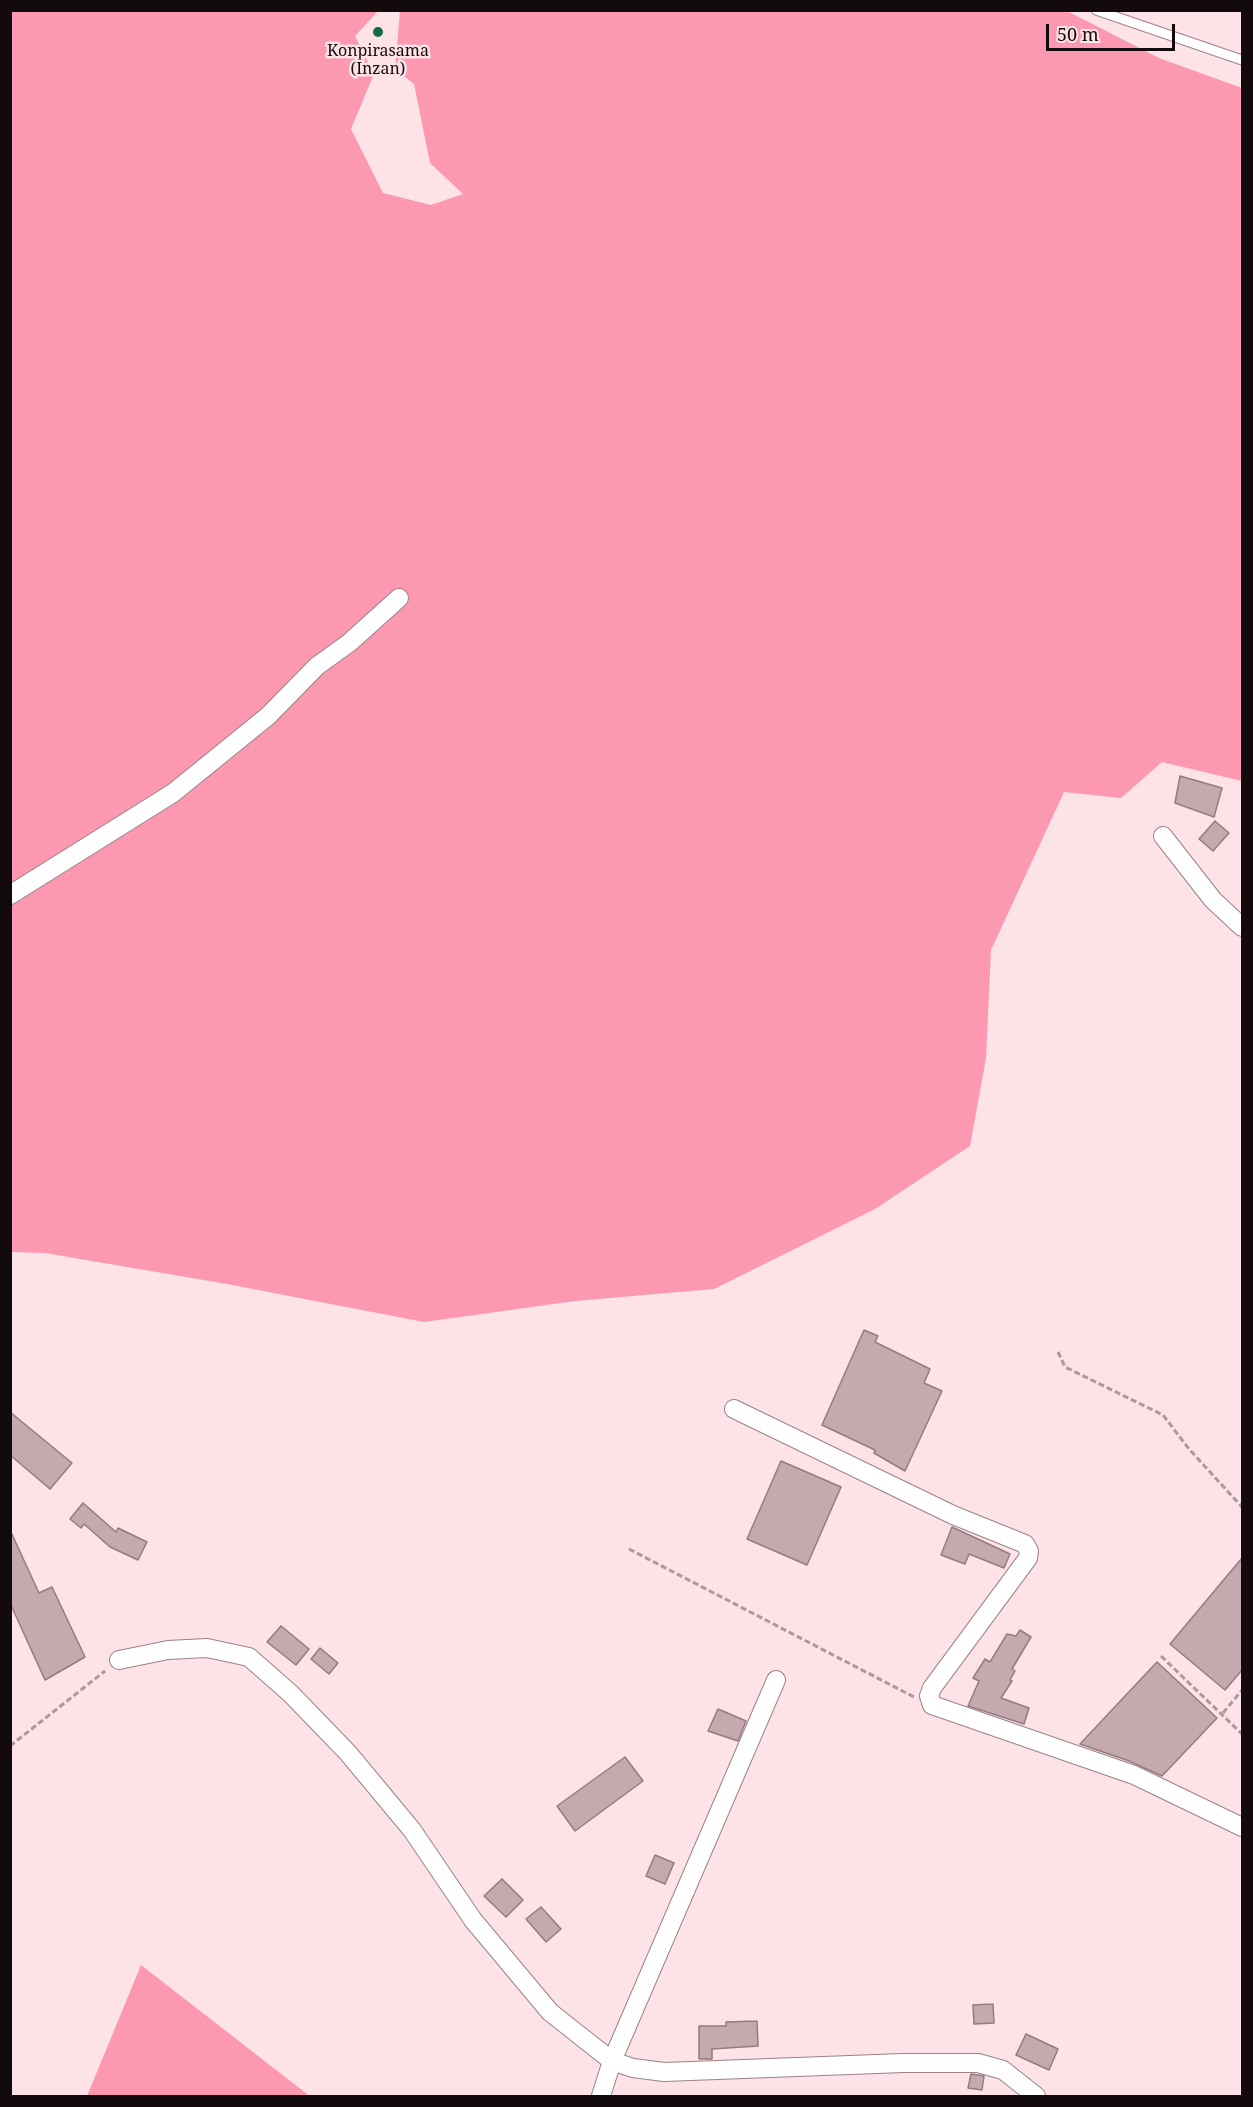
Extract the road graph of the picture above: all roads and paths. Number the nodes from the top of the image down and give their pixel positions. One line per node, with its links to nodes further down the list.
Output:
1 (1096, 10): 2 (lane)
2 (1242, 60)
3 (399, 598): 5 (street)
4 (1163, 836): 6 (street)
5 (10, 895)
6 (1242, 927)
7 (1058, 1352): 9 (path)
8 (734, 1408): 15 (street)
9 (1242, 1508)
10 (629, 1549): 15 (path)
11 (1161, 1656): 16 (path)
12 (119, 1660): 18 (path); 20 (street)
13 (776, 1680): 20 (street)
14 (1242, 1690): 16 (path)
15 (932, 1705): 19 (street)
16 (1223, 1713): 17 (path)
17 (1242, 1734)
18 (10, 1746)
19 (1242, 1827)
20 (612, 2061): 21 (street); 22 (street)
21 (601, 2097)
22 (1036, 2097)

